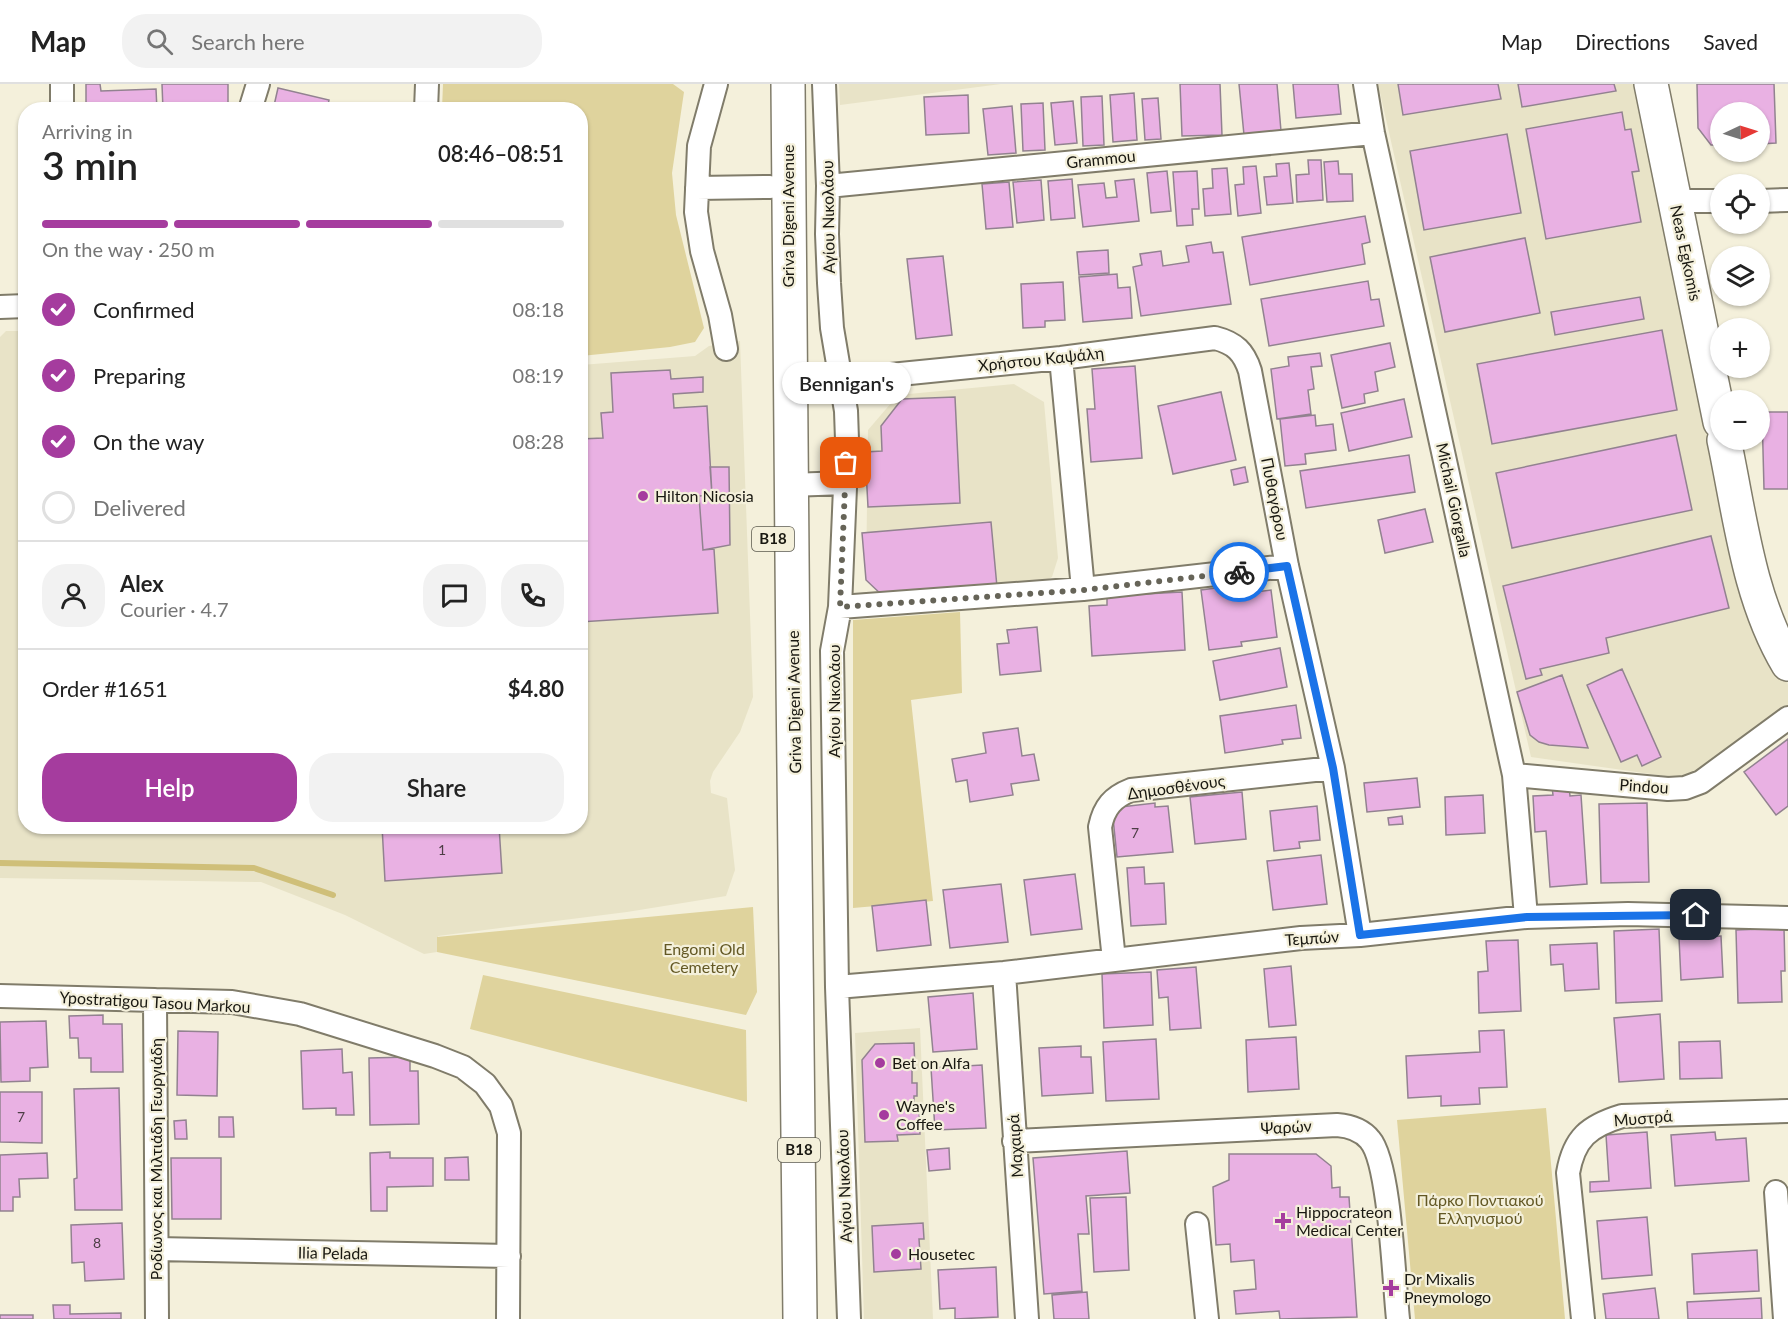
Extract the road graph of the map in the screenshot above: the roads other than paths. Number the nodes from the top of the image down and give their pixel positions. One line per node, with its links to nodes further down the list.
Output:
1 (62, 84): 10 (street)
2 (258, 84): 11 (street)
3 (427, 84): 12 (street)
4 (716, 84): 16 (street)
5 (770, 84): 15 (main road, Griva Digeni Avenue / B18)
6 (788, 84): 30 (main road, Griva Digeni Avenue / B18)
7 (824, 84): 14 (street, Αγίου Νικολάου)
8 (1365, 84): 13 (street, Michail Giorgalla)
9 (1651, 84): 18 (main road, Neas Egkomis)
10 (62, 102)
11 (252, 102)
12 (426, 102)
13 (1373, 133): 14 (street, Grammou); 37 (street, Michail Giorgalla)
14 (828, 186): 26 (street, Αγίου Νικολάου)
15 (770, 187): 16 (street); 54 (main road, Griva Digeni Avenue / B18)
16 (697, 188): 24 (street)
17 (1788, 200): 20 (street)
18 (1675, 201): 19 (street); 27 (main road, Neas Egkomis)
19 (1710, 201)
20 (1770, 201)
21 (18, 306): 22 (street)
22 (0, 307)
23 (1239, 348): 25 (street, Χρήστου Καψάλη); 31 (street, Πυθαγόρου)
24 (726, 349)
25 (1061, 358): 26 (street, Χρήστου Καψάλη); 32 (street)
26 (840, 380): 29 (street, Αγίου Νικολάου)
27 (1713, 390)
28 (1726, 450): 34 (main road)
29 (845, 483): 30 (street); 33 (street, Αγίου Νικολάου)
30 (790, 485): 55 (main road, Griva Digeni Avenue / B18)
31 (1287, 566): 32 (street); 36 (street, Πυθαγόρου)
32 (1083, 590): 33 (street)
33 (840, 607): 43 (street, Αγίου Νικολάου)
34 (1788, 664)
35 (1788, 718): 37 (street, Pindou)
36 (1333, 768): 40 (street, Πυθαγόρου); 41 (street, Δημοσθένους)
37 (1514, 775): 38 (street, Michail Giorgalla)
38 (1527, 917): 39 (street, Τεμπών); 40 (street, Τεμπών)
39 (1788, 918)
40 (1360, 935): 41 (street, Τεμπών)
41 (1114, 960): 42 (street, Τεμπών)
42 (1004, 973): 43 (street, Τεμπών); 47 (street, Μαχαιρά)
43 (837, 987): 56 (street, Αγίου Νικολάου)
44 (0, 996): 45 (street, Ypostratigou Tasou Markou)
45 (154, 1000): 50 (street, Ροδίωνος και Μιλτιάδη Γεωργιάδη); 51 (street, Ypostratigou Tasou Markou)
46 (1788, 1111): 60 (street, Μυστρά)
47 (1014, 1141): 57 (street, Μαχαιρά); 59 (street, Ψαρών)
48 (1776, 1192): 61 (street)
49 (1197, 1224): 58 (street)
50 (157, 1249): 51 (street, Ilia Pelada); 52 (street, Ροδίωνος και Μιλτιάδη Γεωργιάδη)
51 (509, 1256): 53 (street, Ypostratigou Tasou Markou)
52 (157, 1319)
53 (508, 1319)
54 (779, 1319)
55 (800, 1319)
56 (849, 1319)
57 (1027, 1319)
58 (1207, 1319)
59 (1398, 1319)
60 (1583, 1319)
61 (1785, 1319)

